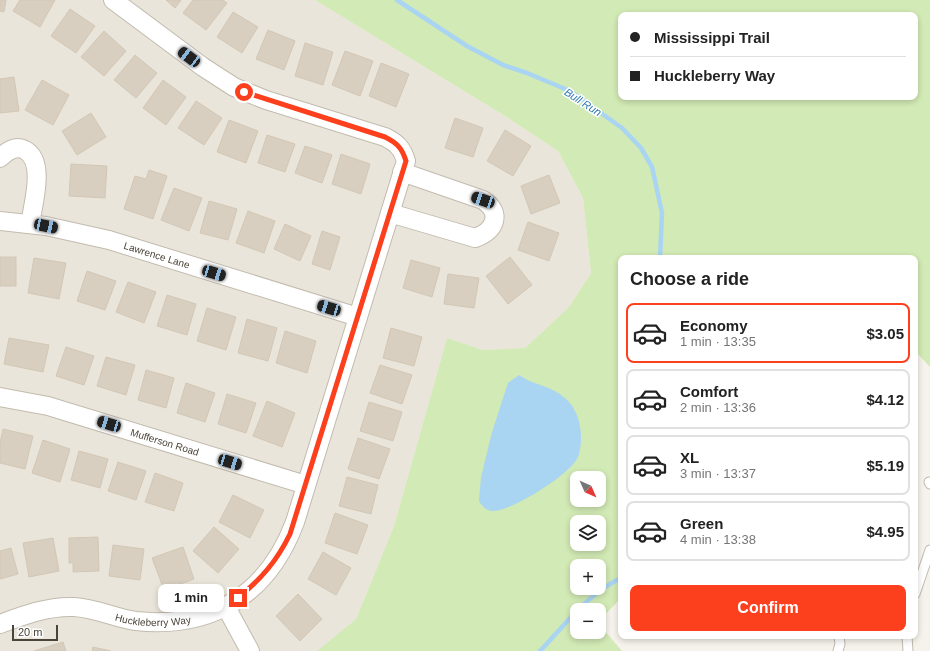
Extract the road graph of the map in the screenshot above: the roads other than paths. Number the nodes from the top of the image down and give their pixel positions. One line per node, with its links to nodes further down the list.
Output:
1 (113, 0): 3 (street)
2 (0, 158): 6 (street)
3 (404, 166): 4 (street, Huckleberry Way); 4 (street)
4 (390, 213): 7 (street, Huckleberry Way)
5 (0, 221): 6 (street, Lawrence Lane)
6 (30, 224): 7 (street, Lawrence Lane)
7 (358, 317): 9 (street, Huckleberry Way)
8 (0, 396): 9 (street, Mufferson Road)
9 (306, 485): 12 (street, Huckleberry Way)
10 (930, 550): 11 (lane)
11 (918, 585)
12 (226, 607): 13 (street, Huckleberry Way); 16 (street)
13 (0, 624)
14 (839, 639): 17 (lane)
15 (907, 639): 18 (lane)
16 (250, 651)
17 (838, 651)
18 (908, 651)

